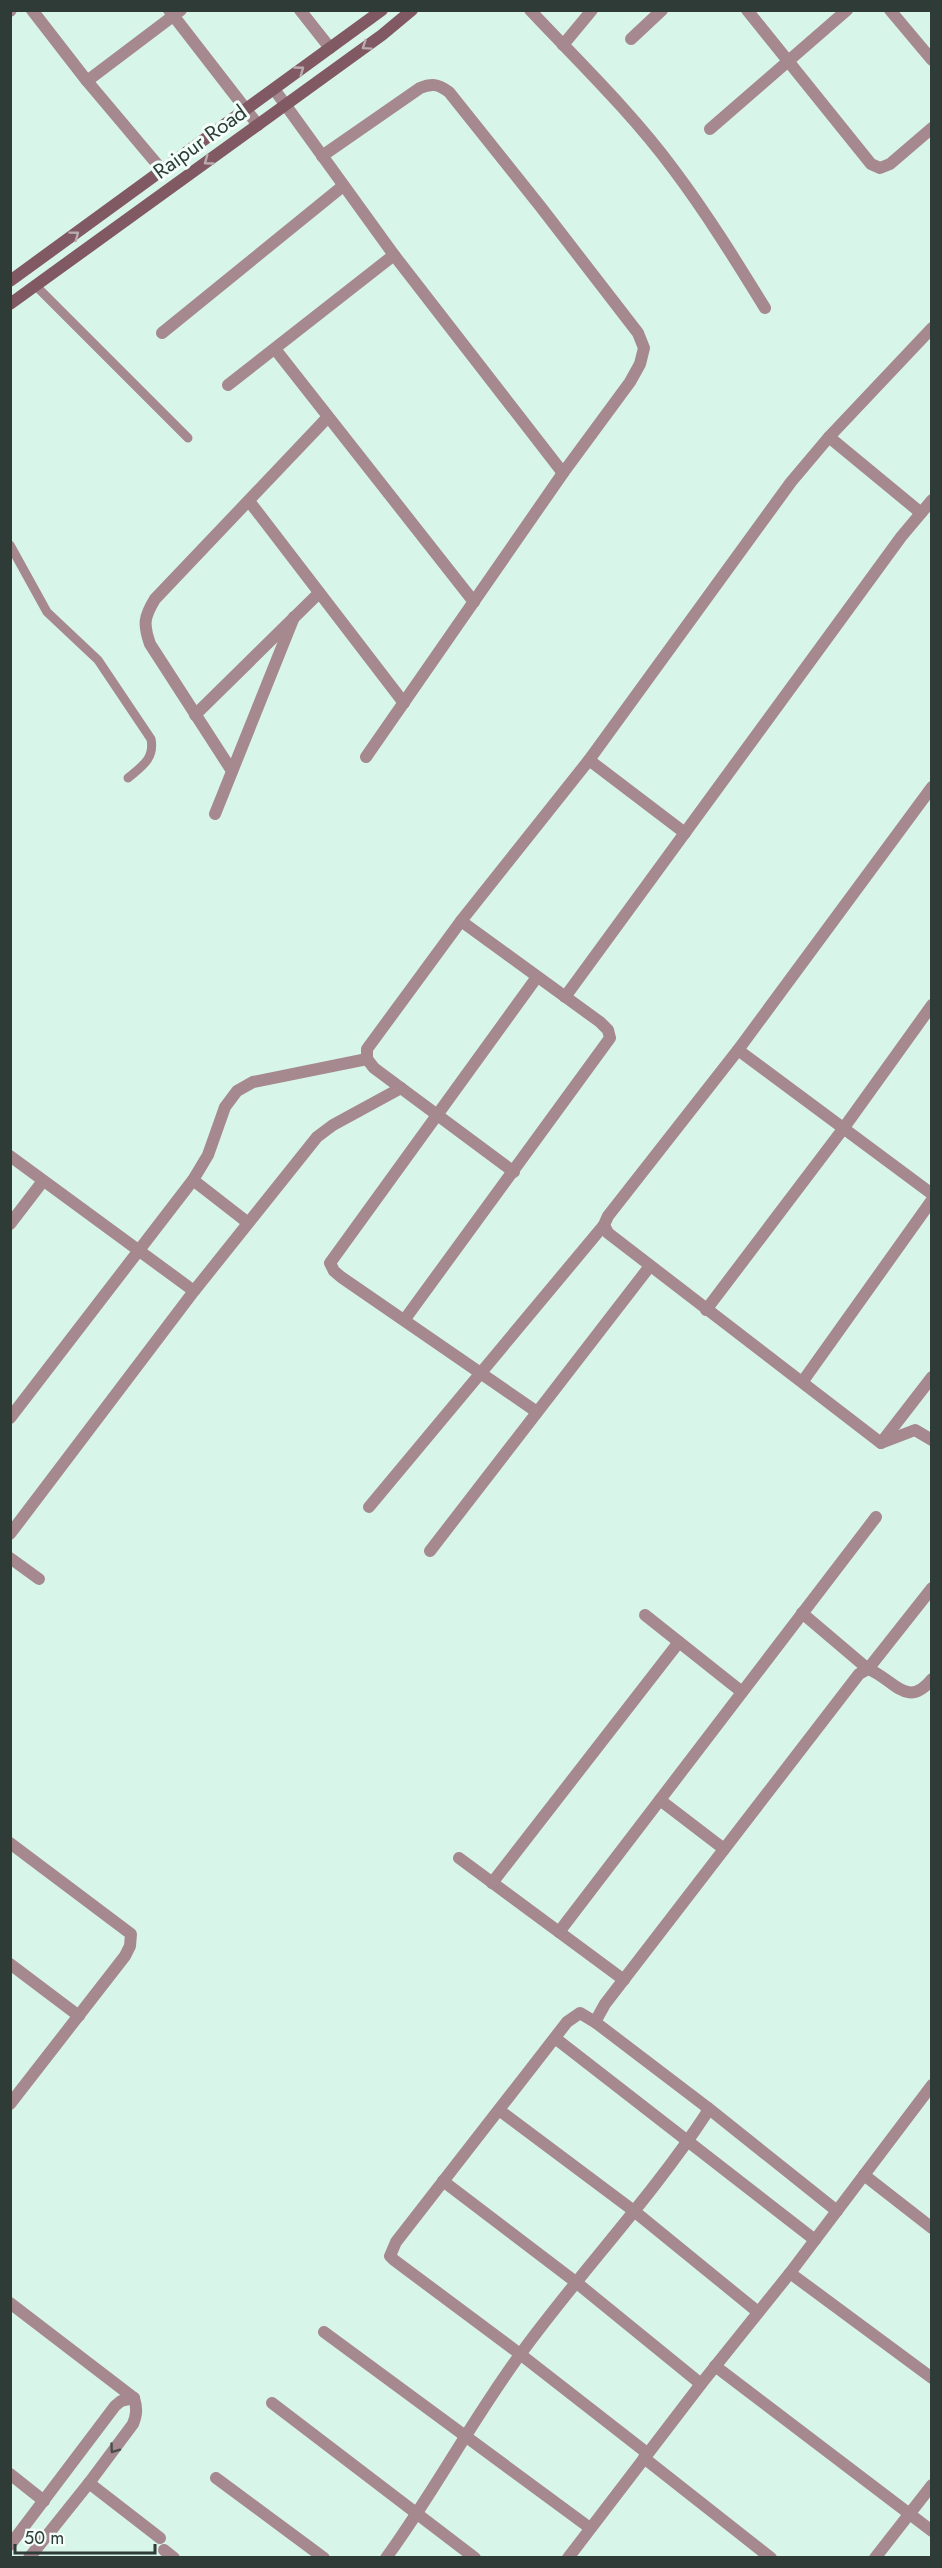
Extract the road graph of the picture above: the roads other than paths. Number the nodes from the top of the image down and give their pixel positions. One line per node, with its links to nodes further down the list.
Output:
1 (32, 10): 17 (street)
2 (300, 10): 14 (street)
3 (382, 10): 14 (main road, Raipur Road)
4 (412, 10): 19 (main road, Raipur Road, one-way to 19)
5 (530, 10): 13 (street)
6 (592, 10): 13 (street)
7 (662, 10): 12 (street)
8 (847, 10): 16 (street)
9 (890, 10): 15 (street)
10 (748, 11): 16 (street)
11 (175, 12): 17 (street); 20 (street)
12 (631, 39)
13 (563, 45): 33 (street)
14 (330, 48): 18 (main road, Raipur Road, one-way to 14)
15 (932, 60)
16 (789, 62): 22 (street); 23 (street)
17 (87, 81): 25 (street)
18 (274, 89): 19 (street); 20 (main road, Raipur Road)
19 (285, 105): 21 (main road, Raipur Road); 24 (street)
20 (246, 110): 21 (street); 25 (main road, Raipur Road)
21 (258, 125): 29 (main road, Raipur Road, one-way to 29)
22 (932, 128)
23 (710, 129)
24 (322, 156): 26 (street); 41 (street)
25 (162, 170): 27 (main road, Raipur Road, one-way to 25)
26 (343, 186): 28 (street); 35 (street)
27 (50, 253): 29 (main road); 30 (main road, Raipur Road)
28 (394, 255): 36 (street); 41 (street)
29 (62, 268): 31 (main road, Raipur Road)
30 (10, 281)
31 (37, 287): 32 (main road, Raipur Road); 40 (lane)
32 (10, 304)
33 (765, 308)
34 (932, 328): 39 (street)
35 (162, 333)
36 (275, 348): 37 (street); 38 (street)
37 (228, 385)
38 (328, 417): 43 (street); 47 (street)
39 (829, 437): 44 (street); 52 (street)
40 (188, 438)
41 (563, 473): 47 (street)
42 (932, 500): 44 (street)
43 (249, 501): 46 (street); 50 (street)
44 (921, 513): 57 (street)
45 (10, 544): 54 (lane)
46 (319, 593): 48 (street); 49 (street)
47 (474, 602): 49 (street)
48 (294, 617): 50 (street); 53 (street)
49 (404, 703): 51 (street)
50 (195, 715): 53 (street)
51 (366, 757)
52 (589, 760): 57 (street); 58 (street)
53 (232, 771): 56 (street)
54 (128, 778)
55 (932, 787): 62 (street)
56 (215, 814)
57 (685, 833): 60 (street)
58 (461, 921): 59 (street); 63 (street)
59 (537, 977): 60 (street); 65 (street)
60 (565, 997): 68 (street)
61 (932, 1005): 66 (street)
62 (738, 1050): 66 (street); 75 (street)
63 (367, 1059): 64 (street); 70 (street)
64 (401, 1088): 65 (street); 73 (street)
65 (438, 1114): 68 (street); 80 (street)
66 (843, 1129): 71 (street); 79 (street)
67 (10, 1156): 69 (street)
68 (514, 1172): 80 (street)
69 (43, 1180): 74 (street); 76 (street)
70 (193, 1180): 73 (street); 76 (street)
71 (932, 1194)
72 (932, 1200): 83 (street)
73 (248, 1222): 78 (street)
74 (10, 1224)
75 (604, 1225): 77 (street); 81 (street)
76 (138, 1250): 78 (street); 85 (street)
77 (650, 1266): 79 (street); 84 (street)
78 (194, 1292): 90 (street)
79 (706, 1311): 83 (street)
80 (405, 1319): 81 (street)
81 (482, 1372): 84 (street); 88 (street)
82 (932, 1377): 87 (street)
83 (802, 1381): 87 (street)
84 (537, 1412): 91 (street)
85 (10, 1418)
86 (932, 1440): 87 (street)
87 (881, 1443)
88 (369, 1507)
89 (876, 1517): 95 (street)
90 (10, 1534)
91 (430, 1551)
92 (10, 1558): 93 (street)
93 (39, 1579)
94 (932, 1588): 98 (street)
95 (802, 1613): 98 (street); 100 (street)
96 (645, 1615): 97 (street)
97 (679, 1642): 100 (street); 105 (street)
98 (868, 1669): 99 (street); 103 (street)
99 (932, 1678)
100 (742, 1692): 101 (street)
101 (660, 1800): 103 (street); 106 (street)
102 (10, 1843): 109 (street)
103 (724, 1849): 108 (street)
104 (459, 1858): 105 (street)
105 (492, 1883): 106 (street)
106 (559, 1932): 108 (street)
107 (10, 1964): 109 (street)
108 (624, 1980): 110 (street)
109 (79, 2016): 113 (street)
110 (595, 2022): 111 (street); 114 (street)
111 (555, 2038): 115 (street); 116 (street)
112 (932, 2085): 117 (street)
113 (12, 2100)
114 (708, 2108): 116 (street); 120 (street)
115 (499, 2110): 118 (street); 119 (street)
116 (687, 2140): 119 (street); 122 (street)
117 (864, 2175): 120 (street); 121 (street)
118 (443, 2181): 124 (street); 128 (street)
119 (634, 2211): 124 (street); 126 (street)
120 (837, 2211): 122 (street)
121 (932, 2228)
122 (815, 2240): 123 (street)
123 (790, 2273): 126 (street); 130 (street)
124 (577, 2283): 128 (street); 131 (street)
125 (10, 2303): 132 (street)
126 (759, 2313): 129 (street)
127 (324, 2332): 134 (street)
128 (520, 2354): 134 (street); 135 (street)
129 (715, 2366): 131 (street); 142 (street)
130 (932, 2378)
131 (701, 2384): 135 (street)
132 (134, 2398): 138 (street, one-way to 138); 140 (street)
133 (272, 2403): 141 (street)
134 (466, 2439): 141 (street); 143 (street)
135 (646, 2455): 143 (street); 152 (street)
136 (10, 2474): 140 (street)
137 (216, 2478): 149 (street)
138 (89, 2483): 145 (street); 148 (street)
139 (932, 2485): 142 (street)
140 (44, 2501): 146 (street)
141 (417, 2514): 150 (street); 151 (street)
142 (908, 2514): 144 (street); 153 (street)
143 (590, 2528): 147 (street)
144 (932, 2531)
145 (160, 2538)
146 (10, 2545)
147 (569, 2557)
148 (29, 2558)
149 (324, 2558)
150 (386, 2558)
151 (475, 2558)
152 (771, 2558)
153 (875, 2558)

